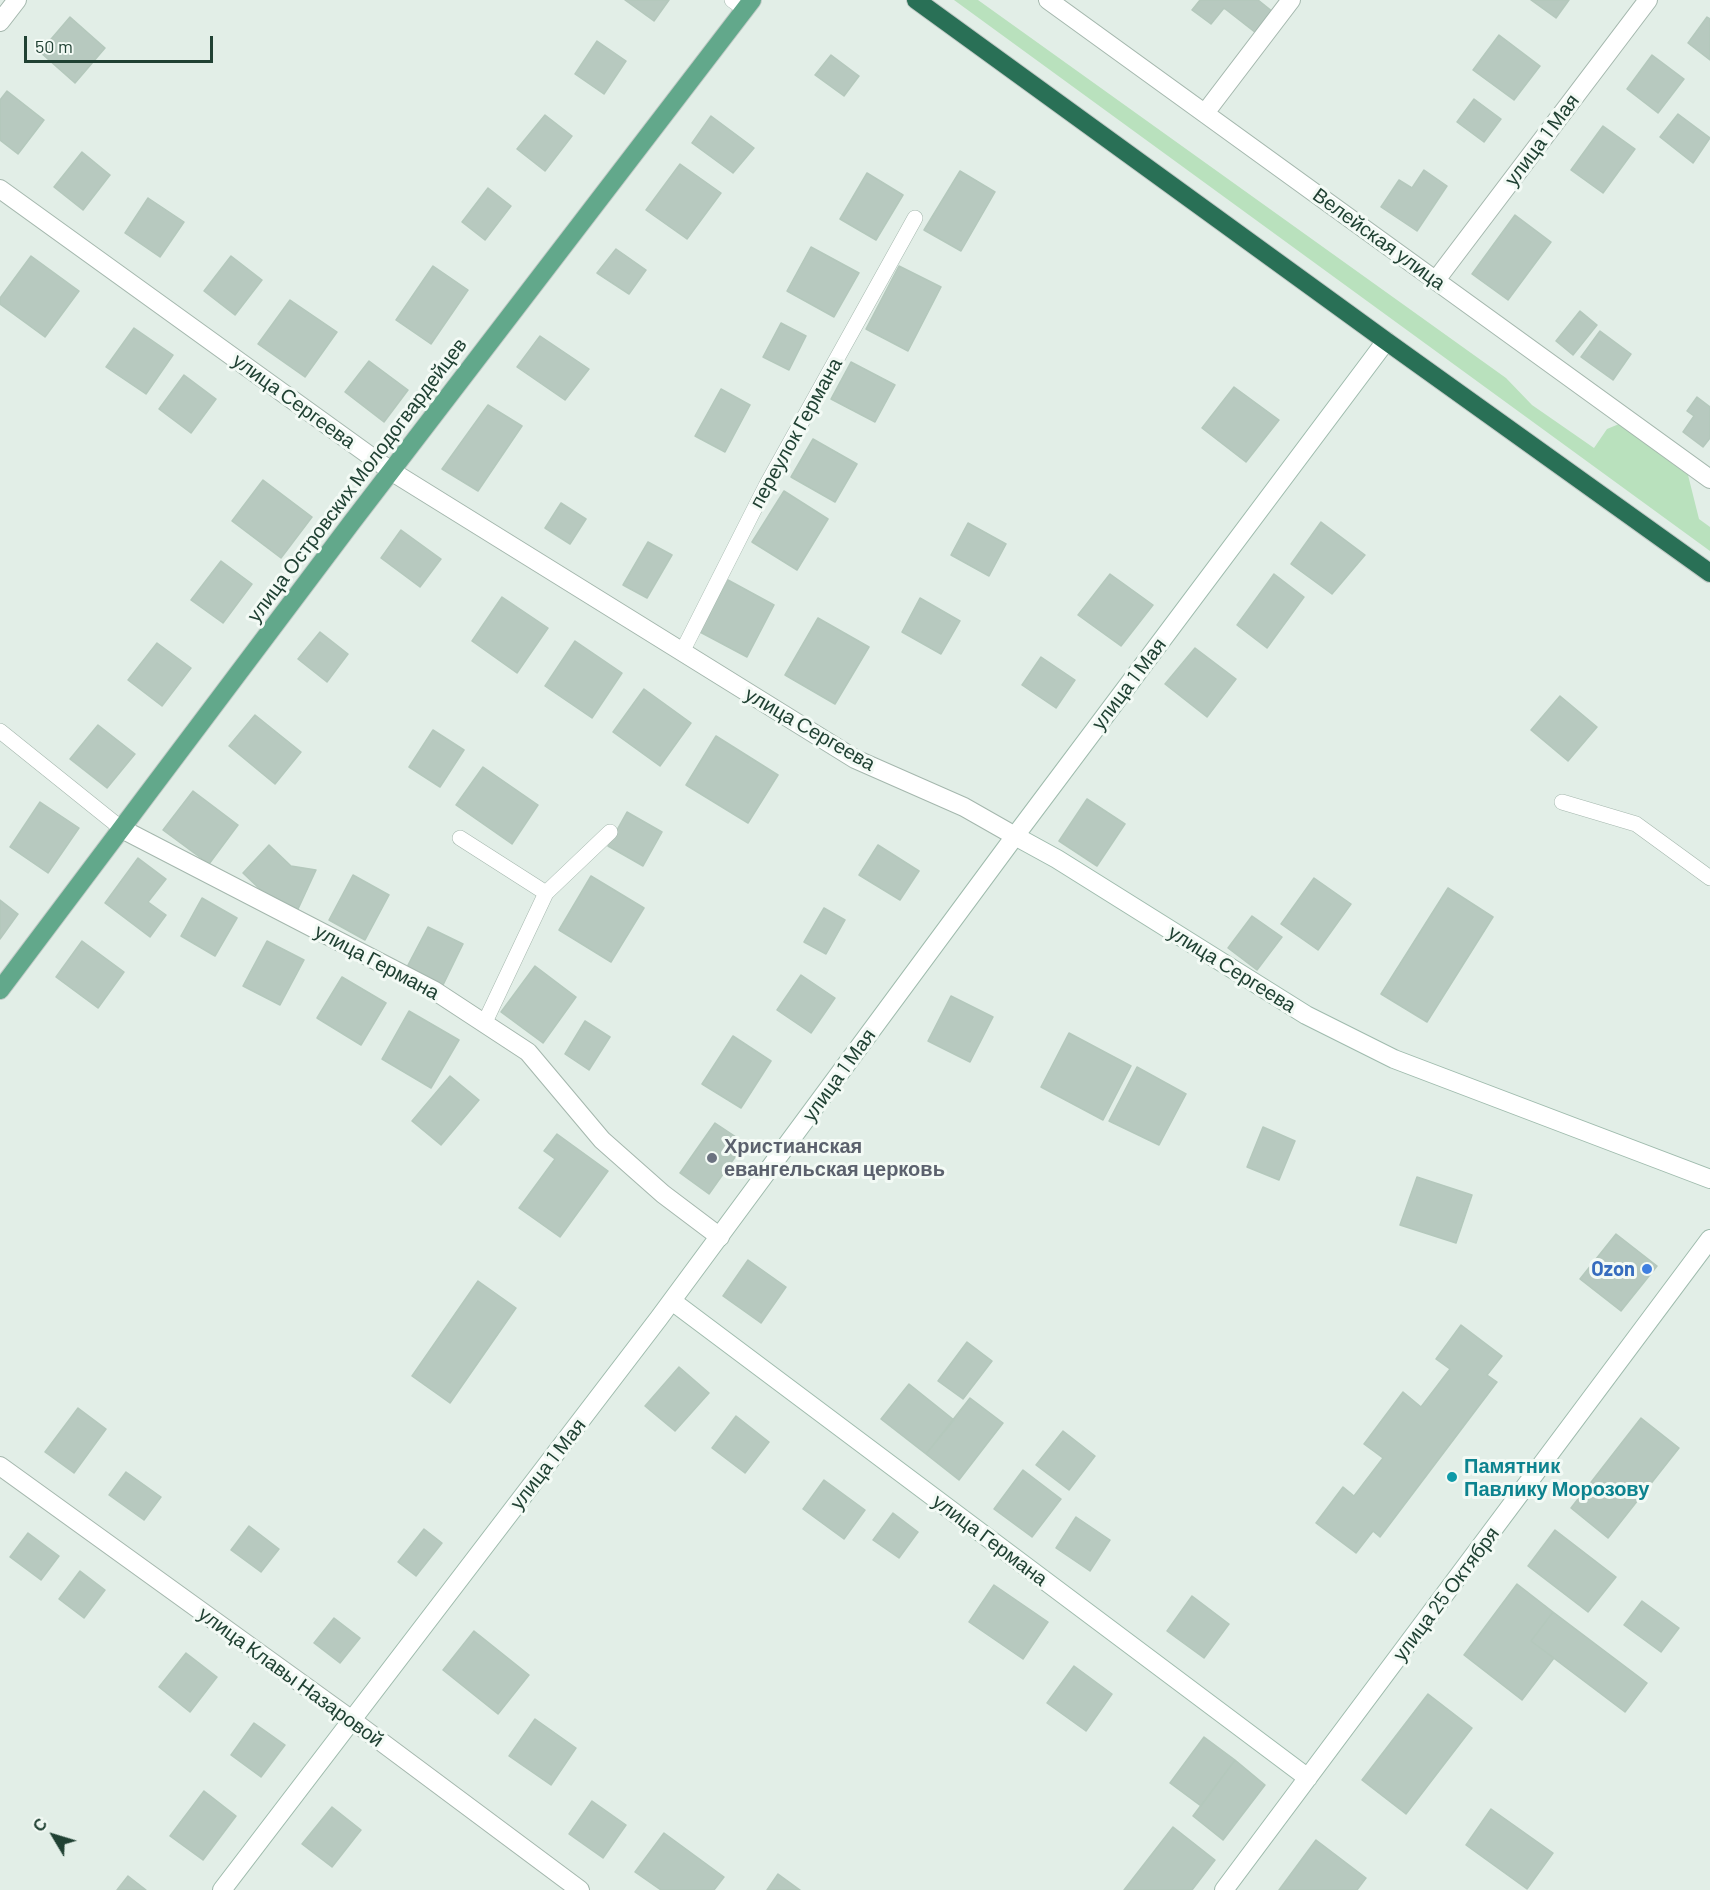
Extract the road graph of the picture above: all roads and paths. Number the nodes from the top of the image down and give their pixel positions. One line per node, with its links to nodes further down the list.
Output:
1 (17, 0): 7 (street)
2 (916, 0): 12 (highway)
3 (1048, 0): 8 (street, Велейская улица)
4 (1291, 0): 8 (street)
5 (1648, 0): 11 (street, улица 1 Мая)
6 (743, 3): 13 (main road, улица Островских Молодогвардейцев)
7 (0, 22)
8 (1205, 113): 11 (street, Велейская улица)
9 (0, 189): 13 (street, улица Сергеева)
10 (915, 218): 16 (lane, переулок Германа)
11 (1436, 280): 14 (street, Велейская улица)
12 (1386, 342): 15 (highway); 21 (street, улица 1 Мая)
13 (391, 471): 16 (street, улица Сергеева); 19 (main road, улица Островских Молодогвардейцев)
14 (1710, 479)
15 (1710, 573)
16 (682, 652): 21 (street, улица Сергеева)
17 (0, 731): 19 (lane, улица Германа)
18 (1562, 802): 23 (lane)
19 (122, 829): 25 (main road, улица Островских Молодогвардейцев); 26 (street, улица Германа)
20 (610, 832): 24 (lane)
21 (1015, 836): 27 (street, улица Сергеева); 28 (street, улица 1 Мая)
22 (460, 838): 24 (lane)
23 (1710, 878)
24 (546, 893): 26 (lane)
25 (0, 990)
26 (484, 1024): 28 (street, улица Германа)
27 (1710, 1179)
28 (720, 1237): 30 (street, улица 1 Мая)
29 (1710, 1239): 33 (street, улица 25 Октября)
30 (672, 1301): 32 (street, улица 1 Мая); 33 (street, улица Германа)
31 (0, 1466): 32 (street, улица Клавы Назаровой)
32 (352, 1720): 34 (street, улица 1 Мая); 35 (street, улица Клавы Назаровой)
33 (1308, 1778): 36 (street, улица 25 Октября)
34 (222, 1890)
35 (580, 1890)
36 (1224, 1890)

